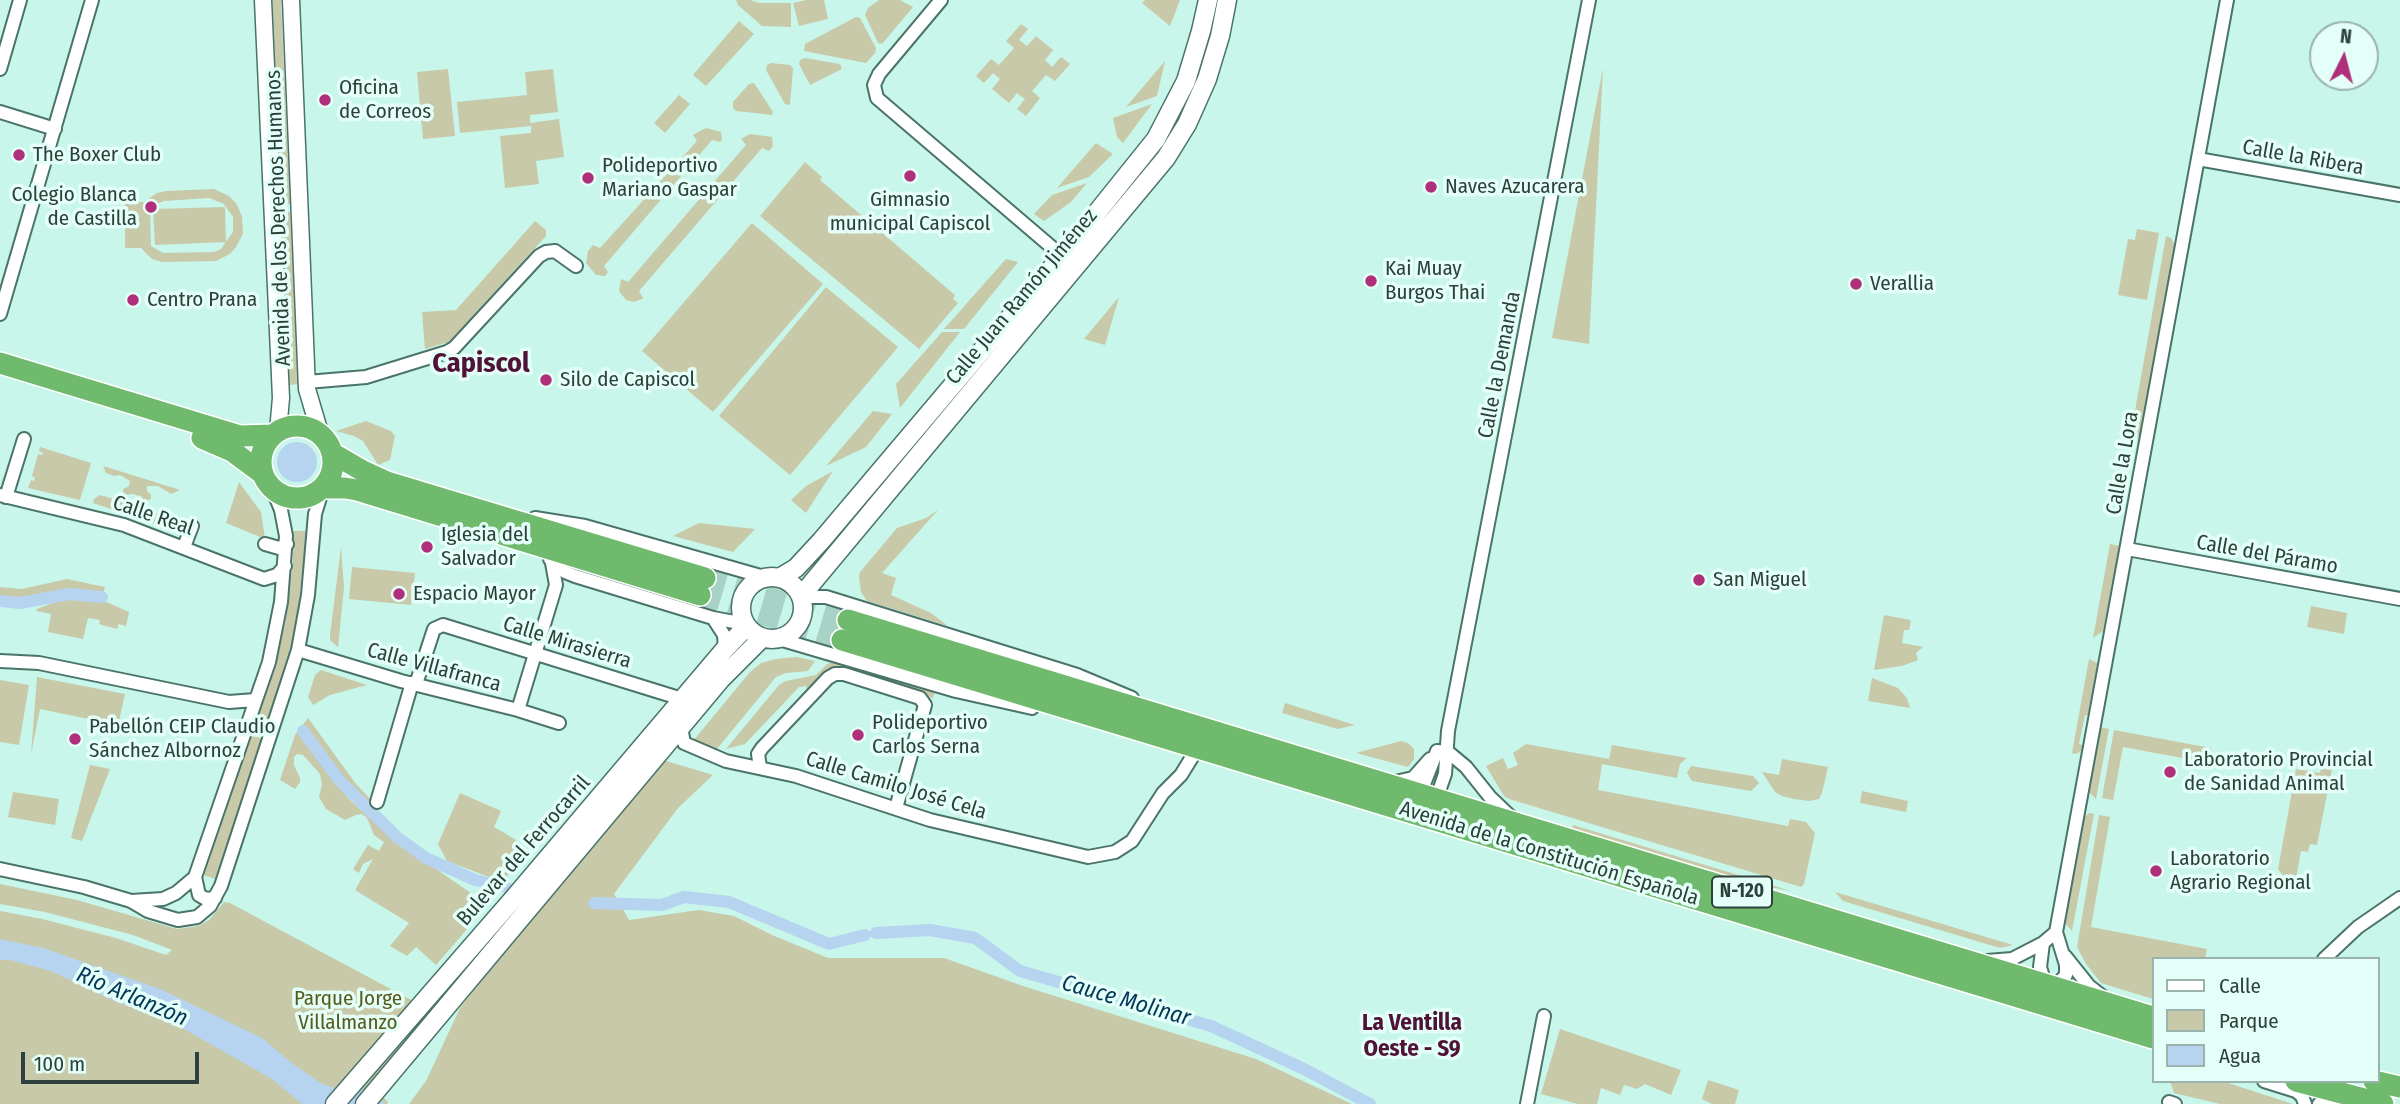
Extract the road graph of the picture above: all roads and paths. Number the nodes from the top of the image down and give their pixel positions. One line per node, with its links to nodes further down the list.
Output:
1 (20, 0): 10 (street)
2 (92, 0): 12 (street)
3 (264, 0): 21 (street, Avenida de los Derechos Humanos)
4 (291, 0): 20 (street, Avenida de los Derechos Humanos)
5 (941, 0): 15 (street)
6 (1208, 0): 15 (main road, Calle Juan Ramón Jiménez)
7 (1227, 0): 40 (main road, Calle Juan Ramón Jiménez)
8 (1589, 0): 60 (street, Calle la Demanda)
9 (2227, 0): 13 (street, Calle la Lora)
10 (0, 69)
11 (0, 112): 12 (street)
12 (55, 129): 17 (street)
13 (2198, 159): 14 (street, Calle la Ribera); 34 (street, Calle la Lora)
14 (2400, 195)
15 (1062, 256): 38 (main road, Calle Juan Ramón Jiménez)
16 (576, 267): 20 (street)
17 (0, 314)
18 (0, 363): 21 (highway)
19 (0, 375): 25 (highway)
20 (307, 382): 22 (street, Avenida de los Derechos Humanos)
21 (275, 433): 22 (highway); 25 (highway)
22 (320, 433): 24 (highway)
23 (24, 439): 27 (street)
24 (332, 453): 26 (highway); 28 (highway)
25 (267, 481): 26 (highway); 31 (street)
26 (323, 488): 32 (highway); 46 (street)
27 (3, 496): 33 (street, Calle Real)
28 (481, 511): 32 (highway); 38 (street)
29 (192, 526): 33 (street)
30 (265, 544): 31 (street)
31 (287, 544): 36 (street)
32 (529, 544): 35 (street)
33 (184, 547): 36 (street, Calle Real)
34 (2127, 549): 41 (street, Calle del Páramo); 74 (street, Calle la Lora)
35 (550, 559): 37 (street); 39 (street)
36 (286, 565): 51 (street)
37 (575, 576): 39 (street); 42 (street)
38 (773, 577): 40 (main road); 43 (main road)
39 (556, 585): 47 (street)
40 (802, 596): 44 (main road); 54 (street, Avenida de la Constitución Española)
41 (2400, 599)
42 (713, 618): 43 (street); 45 (street)
43 (746, 625): 44 (main road); 45 (main road, Bulevar del Ferrocarril)
44 (770, 638): 55 (street, Avenida de la Constitución Española); 58 (main road, Bulevar del Ferrocarril)
45 (725, 649): 50 (main road, Bulevar del Ferrocarril)
46 (298, 650): 49 (street, Calle Villafranca); 71 (street)
47 (535, 654): 49 (street, Calle Mirasierra); 50 (street, Calle Mirasierra); 53 (street)
48 (0, 661): 52 (street)
49 (414, 683): 53 (street, Calle Villafranca); 65 (street)
50 (682, 699): 90 (main road, Bulevar del Ferrocarril)
51 (255, 700): 52 (street); 56 (street)
52 (229, 702): 56 (street)
53 (518, 710): 57 (street, Calle Villafranca)
54 (1163, 715): 55 (highway, Avenida de la Constitución Española); 63 (highway, Avenida de la Constitución Española)
55 (1104, 721): 59 (highway, Avenida de la Constitución Española)
56 (248, 723): 70 (street)
57 (559, 723)
58 (681, 727): 61 (street, Calle Camilo José Cela); 91 (main road, Bulevar del Ferrocarril)
59 (1197, 748): 62 (highway, Avenida de la Constitución Española); 66 (street, Calle Camilo José Cela)
60 (1442, 751): 63 (street, Calle la Demanda); 64 (street, Calle la Demanda); 68 (street)
61 (760, 767): 66 (street, Calle Camilo José Cela); 66 (street)
62 (1272, 770): 63 (highway, Avenida de la Constitución Española); 64 (street)
63 (1378, 792): 64 (highway, Avenida de la Constitución Española / N-120); 67 (highway, Avenida de la Constitución Española / N-120)
64 (1426, 798): 67 (street); 68 (highway, Avenida de la Constitución Española / N-120)
65 (377, 802)
66 (896, 808)
67 (1451, 824): 79 (highway, Avenida de la Constitución Española / N-120)
68 (1523, 826): 78 (highway, Avenida de la Constitución Española / N-120)
69 (0, 869): 73 (street)
70 (195, 877): 71 (street); 73 (street)
71 (215, 898): 73 (street)
72 (2400, 898): 77 (street)
73 (131, 901)
74 (2056, 932): 75 (street); 76 (street, Calle la Lora)
75 (2043, 943): 78 (street); 80 (street)
76 (2063, 953): 80 (street, Calle la Lora); 81 (street, Calle la Lora)
77 (2325, 957)
78 (1964, 960): 80 (highway, Avenida de la Constitución Española / N-120)
79 (1908, 964): 80 (street); 82 (highway, Avenida de la Constitución Española / N-120)
80 (2051, 987): 81 (highway, Avenida de la Constitución Española / N-120); 82 (street)
81 (2113, 1005): 84 (highway, Avenida de la Constitución Española / N-120)
82 (2071, 1013): 85 (highway, Avenida de la Constitución Española / N-120)
83 (1544, 1016): 92 (street)
84 (2152, 1017)
85 (2152, 1038)
86 (2379, 1082): 89 (highway)
87 (2270, 1083): 93 (street)
88 (2304, 1083): 96 (highway)
89 (2400, 1087)
90 (335, 1104)
91 (365, 1104)
92 (1527, 1104)
93 (2305, 1104)
94 (2319, 1104): 95 (street)
95 (2343, 1104)
96 (2383, 1104)

